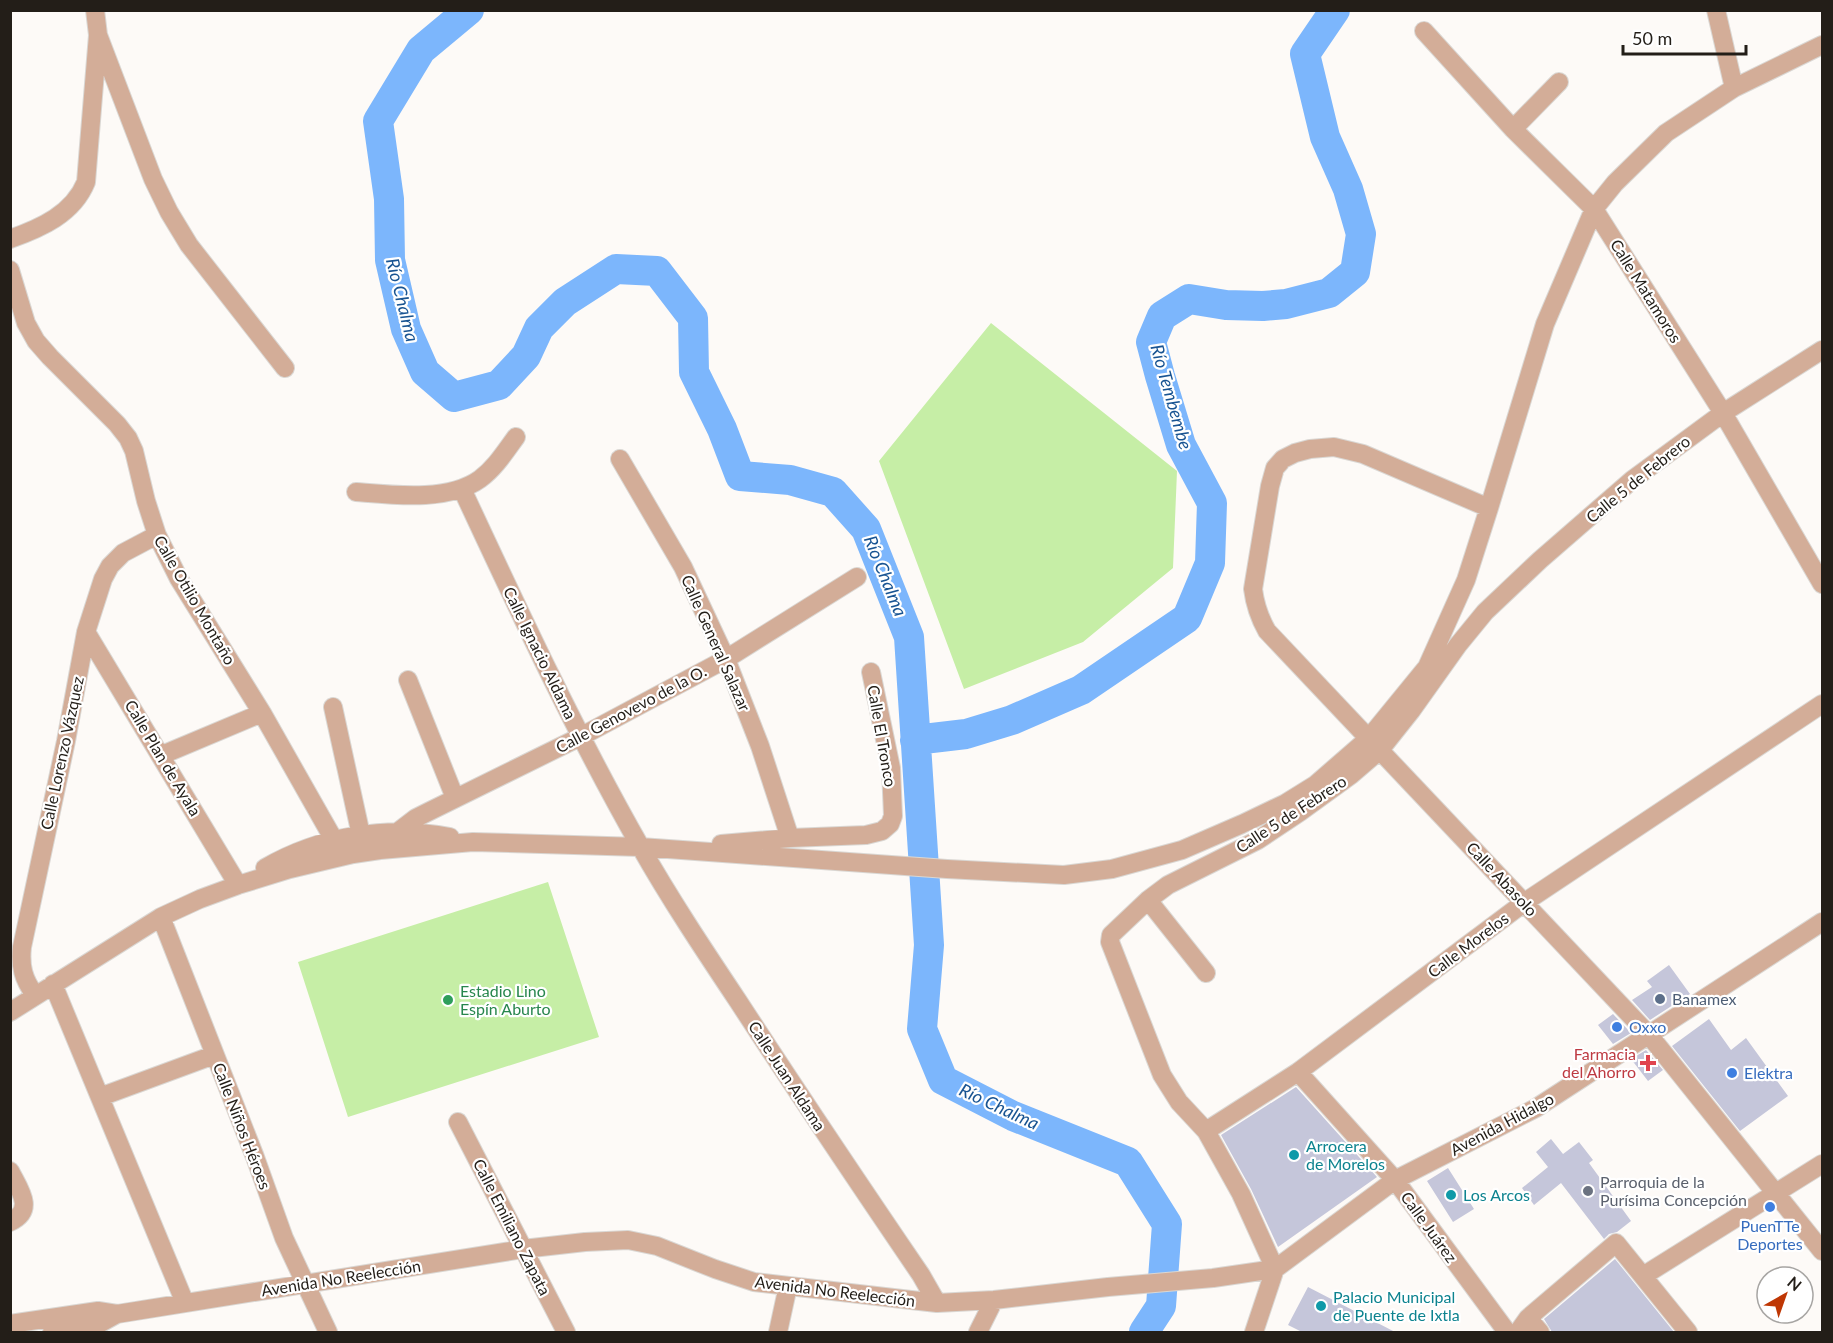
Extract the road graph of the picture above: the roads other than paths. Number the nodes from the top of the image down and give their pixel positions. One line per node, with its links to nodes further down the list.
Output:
1 (95, 10): 4 (street)
2 (1716, 10): 7 (street)
3 (1424, 31): 8 (street, Calle Matamoros)
4 (98, 35): 10 (street); 13 (street)
5 (1822, 45): 7 (street)
6 (1559, 82): 8 (street)
7 (1734, 88): 9 (street)
8 (1513, 129): 9 (street, Calle Matamoros)
9 (1594, 209): 14 (street, Calle Matamoros); 19 (street)
10 (10, 240)
11 (10, 270): 20 (street, Calle Otilio Montaño)
12 (1822, 350): 14 (street, Calle 5 de Febrero)
13 (285, 368)
14 (1723, 413): 22 (street, Calle Matamoros); 26 (street, Calle 5 de Febrero)
15 (516, 437): 17 (street)
16 (620, 459): 24 (street, Calle General Salazar)
17 (462, 489): 18 (street); 31 (street, Calle Ignacio Aldama)
18 (356, 492)
19 (1489, 508): 26 (street); 32 (street, Calle Abasolo)
20 (157, 535): 23 (street, Calle Lorenzo Vázquez); 30 (street, Calle Otilio Montaño)
21 (857, 577): 24 (street, Calle Genovevo de la O.)
22 (1822, 584)
23 (87, 632): 33 (street, Calle Plan de Ayala); 47 (street, Calle Lorenzo Vázquez)
24 (726, 659): 31 (street, Calle Genovevo de la O.); 37 (street, Calle General Salazar)
25 (871, 672): 37 (street, Calle El Tronco)
26 (1432, 672): 32 (street)
27 (408, 680): 34 (street)
28 (1822, 704): 44 (street, Calle Morelos)
29 (333, 707): 36 (street)
30 (262, 713): 33 (street); 38 (street, Calle Otilio Montaño)
31 (580, 737): 34 (street, Calle Genovevo de la O.); 40 (street, Calle Ignacio Aldama)
32 (1375, 744): 41 (street); 43 (street, Calle 5 de Febrero); 44 (street, Calle Abasolo)
33 (162, 756): 42 (street, Calle Plan de Ayala)
34 (455, 798): 35 (street, Calle Genovevo de la O.)
35 (399, 831): 36 (street); 39 (street)
36 (361, 835): 38 (street)
37 (790, 838): 41 (street)
38 (334, 840): 42 (street)
39 (473, 842): 40 (street); 42 (street)
40 (640, 847): 41 (street); 71 (street, Calle Juan Aldama)
41 (677, 850)
42 (243, 884): 45 (street)
43 (1148, 900): 48 (street); 57 (street, Calle 5 de Febrero)
44 (1525, 902): 52 (street, Calle Abasolo); 54 (street, Calle Morelos)
45 (161, 917): 49 (street); 53 (street, Calle Niños Héroes)
46 (1822, 922): 52 (street, Avenida Hidalgo)
47 (16, 966): 50 (street, Calle Lorenzo Vázquez)
48 (1206, 973)
49 (53, 984): 50 (street); 55 (street)
50 (35, 995): 51 (street)
51 (10, 1012)
52 (1650, 1035): 60 (street, Avenida Hidalgo); 61 (street, Calle Abasolo)
53 (214, 1055): 55 (street); 67 (street, Calle Niños Héroes)
54 (1298, 1072): 57 (street, Calle Morelos); 60 (street, Calle Juárez)
55 (100, 1097): 70 (street)
56 (458, 1122): 63 (street, Calle Emiliano Zapata)
57 (1206, 1131): 65 (street, Calle 5 de Febrero)
58 (1822, 1164): 61 (street)
59 (10, 1171): 62 (street)
60 (1395, 1180): 65 (street, Avenida Hidalgo); 81 (street, Calle Juárez)
61 (1776, 1194): 64 (street, Calle Abasolo); 66 (street)
62 (10, 1222)
63 (523, 1249): 67 (street, Avenida No Reelección); 68 (street, Avenida No Reelección); 77 (street, Calle Emiliano Zapata)
64 (1822, 1251)
65 (1275, 1269): 69 (street, Avenida No Reelección); 80 (street)
66 (1643, 1276): 74 (street); 82 (street)
67 (306, 1284): 70 (street, Avenida No Reelección); 76 (street, Calle Niños Héroes)
68 (788, 1286): 71 (street, Avenida No Reelección); 78 (street)
69 (994, 1300): 71 (street, Avenida No Reelección); 79 (street)
70 (185, 1303): 72 (street, Avenida No Reelección)
71 (937, 1303)
72 (117, 1314): 73 (street, Avenida No Reelección); 75 (street, Avenida No Reelección)
73 (10, 1324)
74 (1529, 1328)
75 (52, 1332)
76 (328, 1332)
77 (566, 1332)
78 (778, 1332)
79 (978, 1332)
80 (1254, 1332)
81 (1507, 1332)
82 (1688, 1332)

